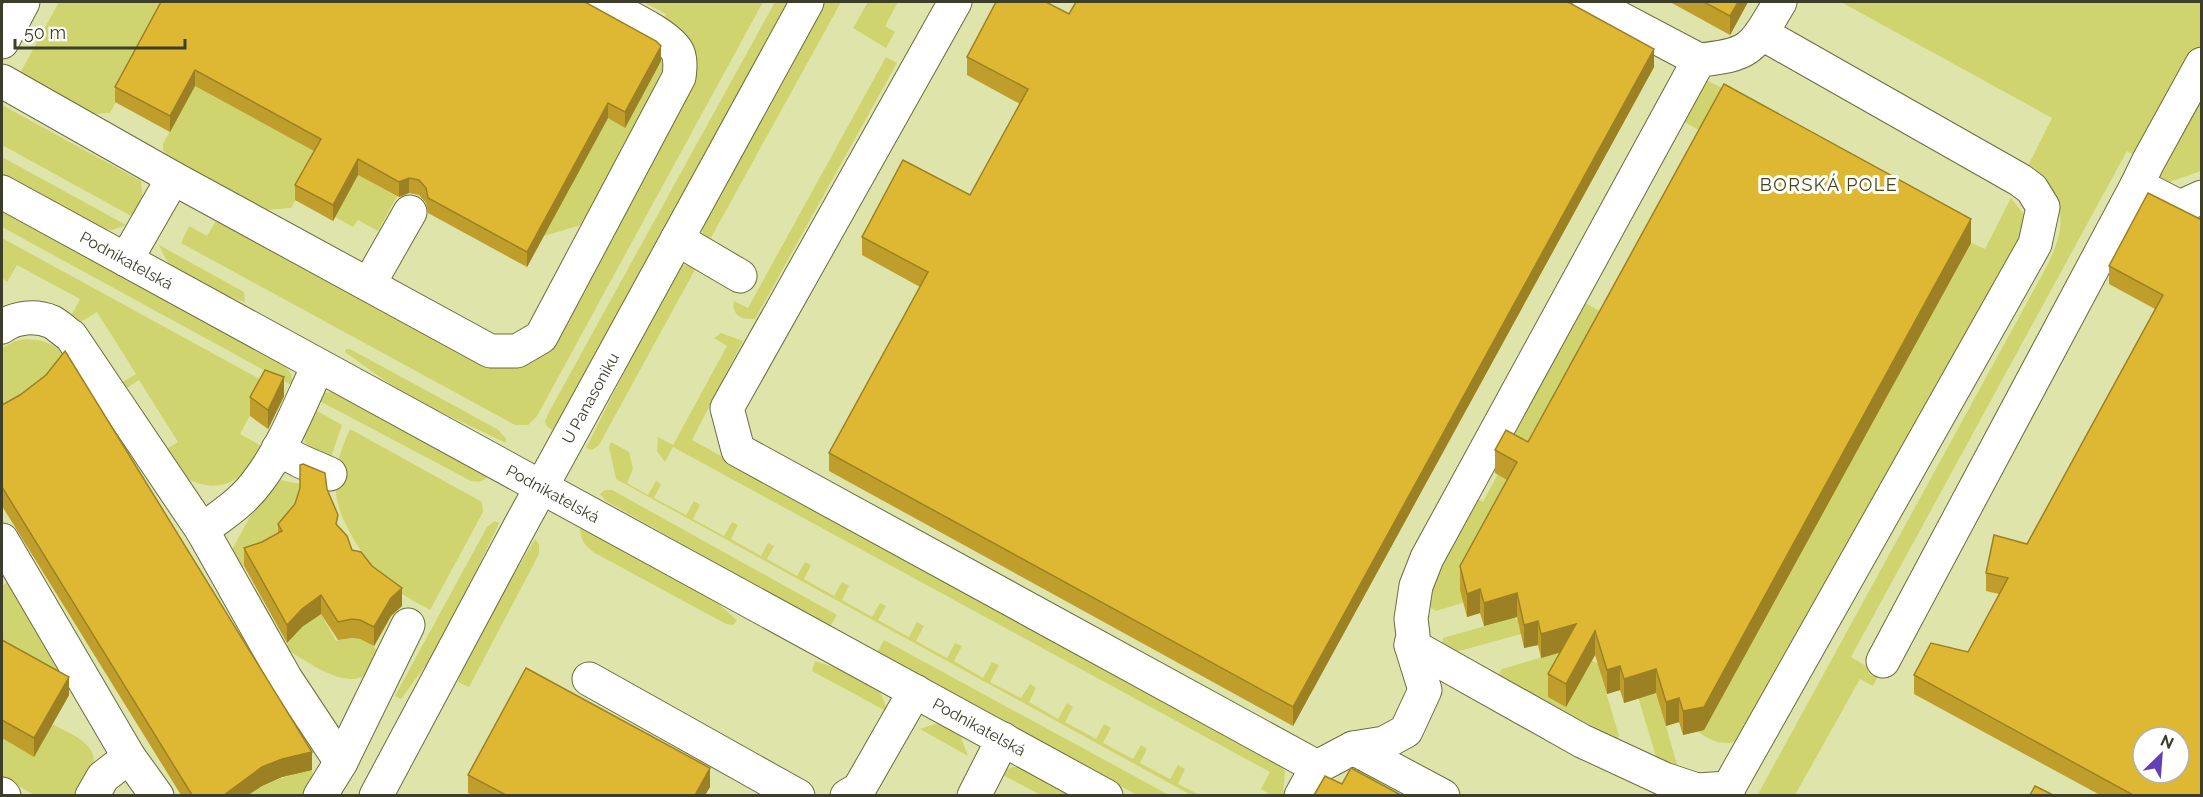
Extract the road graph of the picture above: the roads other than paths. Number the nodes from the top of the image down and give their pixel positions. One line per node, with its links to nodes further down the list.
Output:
1 (24, 2): 8 (street)
2 (600, 2): 20 (street)
3 (807, 2): 17 (street, U Panasoniku)
4 (955, 2): 37 (street)
5 (1589, 2): 9 (street)
6 (1780, 2): 7 (street)
7 (1761, 33): 9 (street); 38 (street)
8 (2, 42)
9 (1699, 60): 29 (street)
10 (2202, 64): 13 (street)
11 (2, 81): 12 (street)
12 (173, 178): 18 (street); 20 (street)
13 (2137, 185): 15 (street); 30 (street)
14 (2, 192): 18 (street, Podnikatelská)
15 (2202, 197)
16 (410, 212): 20 (street)
17 (678, 239): 19 (street); 25 (street, U Panasoniku)
18 (126, 260): 22 (street, Podnikatelská)
19 (740, 276)
20 (369, 284)
21 (2, 327): 26 (street)
22 (318, 366): 23 (street); 25 (street, Podnikatelská)
23 (278, 449): 24 (street); 26 (street)
24 (330, 474)
25 (542, 488): 32 (street, Podnikatelská); 43 (street, U Panasoniku)
26 (202, 530): 36 (street)
27 (2, 540): 35 (street)
28 (408, 625): 36 (street)
29 (1411, 645): 34 (street); 38 (street)
30 (1883, 661)
31 (589, 679): 44 (street)
32 (915, 691): 33 (street, Podnikatelská); 39 (street)
33 (1003, 739): 45 (street); 46 (street, Podnikatelská)
34 (1353, 748): 37 (street); 48 (street)
35 (129, 757): 40 (street); 41 (street)
36 (341, 762): 42 (street)
37 (1317, 767): 47 (street)
38 (1727, 792)
39 (855, 793)
40 (92, 795)
41 (157, 795)
42 (320, 795)
43 (376, 795)
44 (798, 795)
45 (974, 795)
46 (1106, 795)
47 (1301, 795)
48 (1443, 795)

